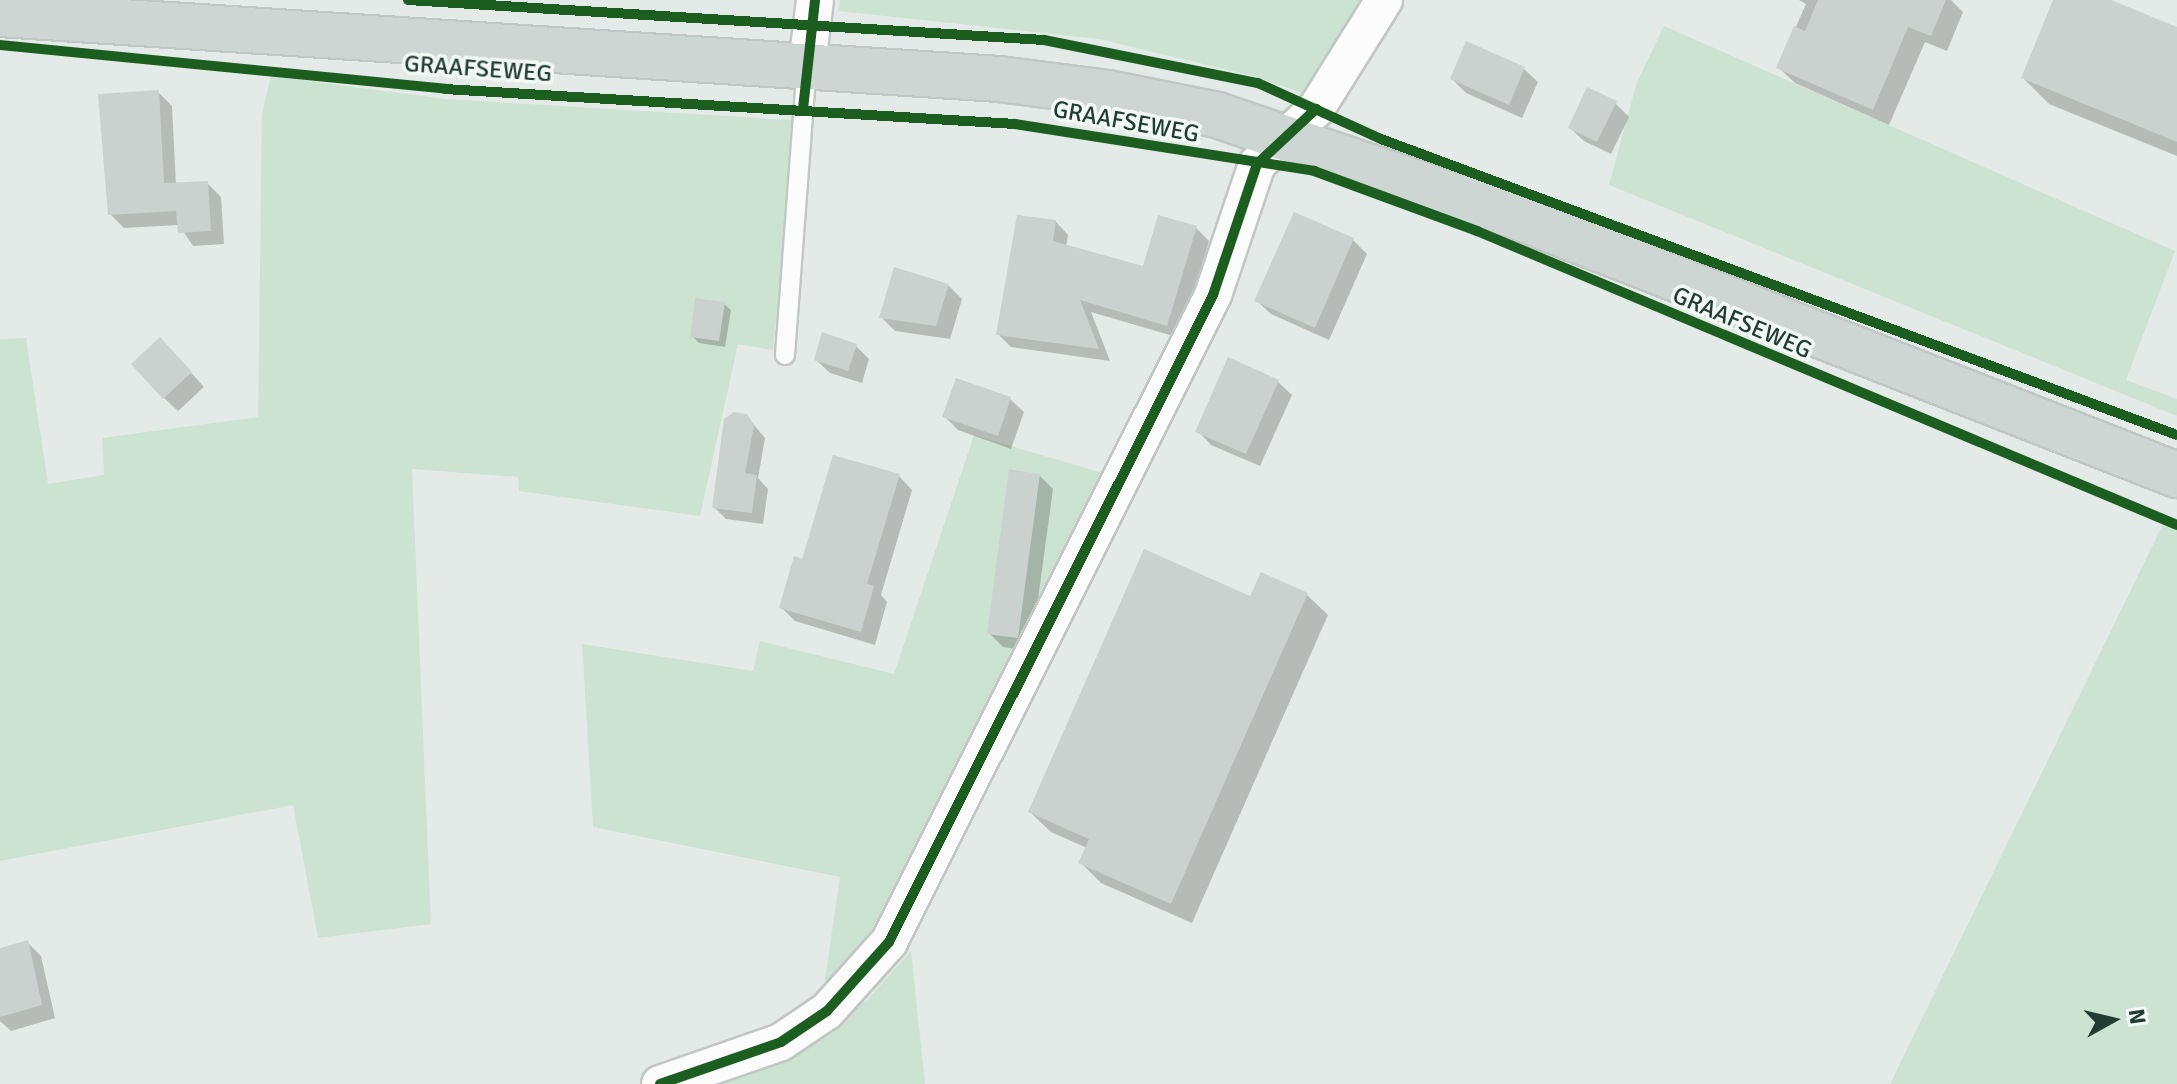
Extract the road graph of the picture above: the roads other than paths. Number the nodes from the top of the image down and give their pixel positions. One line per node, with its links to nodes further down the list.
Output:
1 (815, 0): 4 (street)
2 (1384, 0): 5 (street)
3 (0, 14): 4 (main road, GRAAFSEWEG)
4 (807, 65): 5 (main road, GRAAFSEWEG); 6 (lane)
5 (1289, 136): 7 (main road, GRAAFSEWEG); 8 (street)
6 (785, 355)
7 (2177, 475)
8 (660, 1084)

